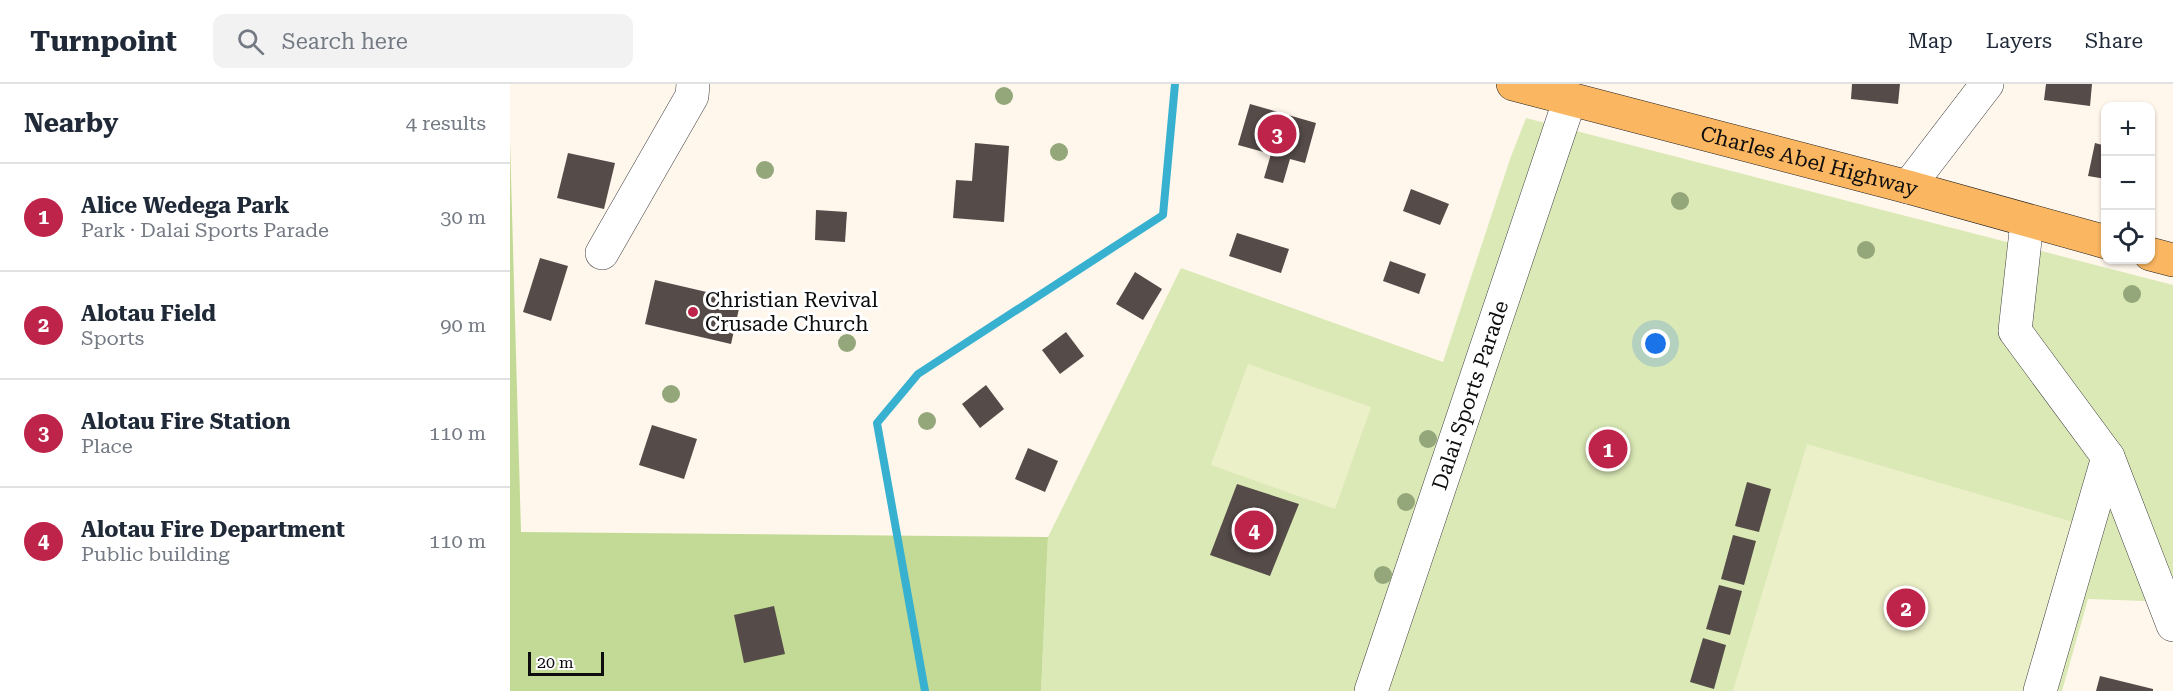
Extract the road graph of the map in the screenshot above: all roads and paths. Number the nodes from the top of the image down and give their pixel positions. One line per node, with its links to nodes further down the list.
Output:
1 (693, 84): 8 (street)
2 (1513, 84): 4 (main road, Charles Abel Highway)
3 (1987, 84): 5 (street)
4 (1562, 93): 5 (main road, Charles Abel Highway); 11 (street, Dalai Sports Parade)
5 (1908, 187): 6 (main road, Charles Abel Highway)
6 (2028, 222): 7 (main road, Charles Abel Highway); 9 (street)
7 (2101, 241)
8 (602, 253)
9 (2108, 457): 10 (street); 12 (street)
10 (2173, 626)
11 (1371, 691)
12 (2040, 691)

